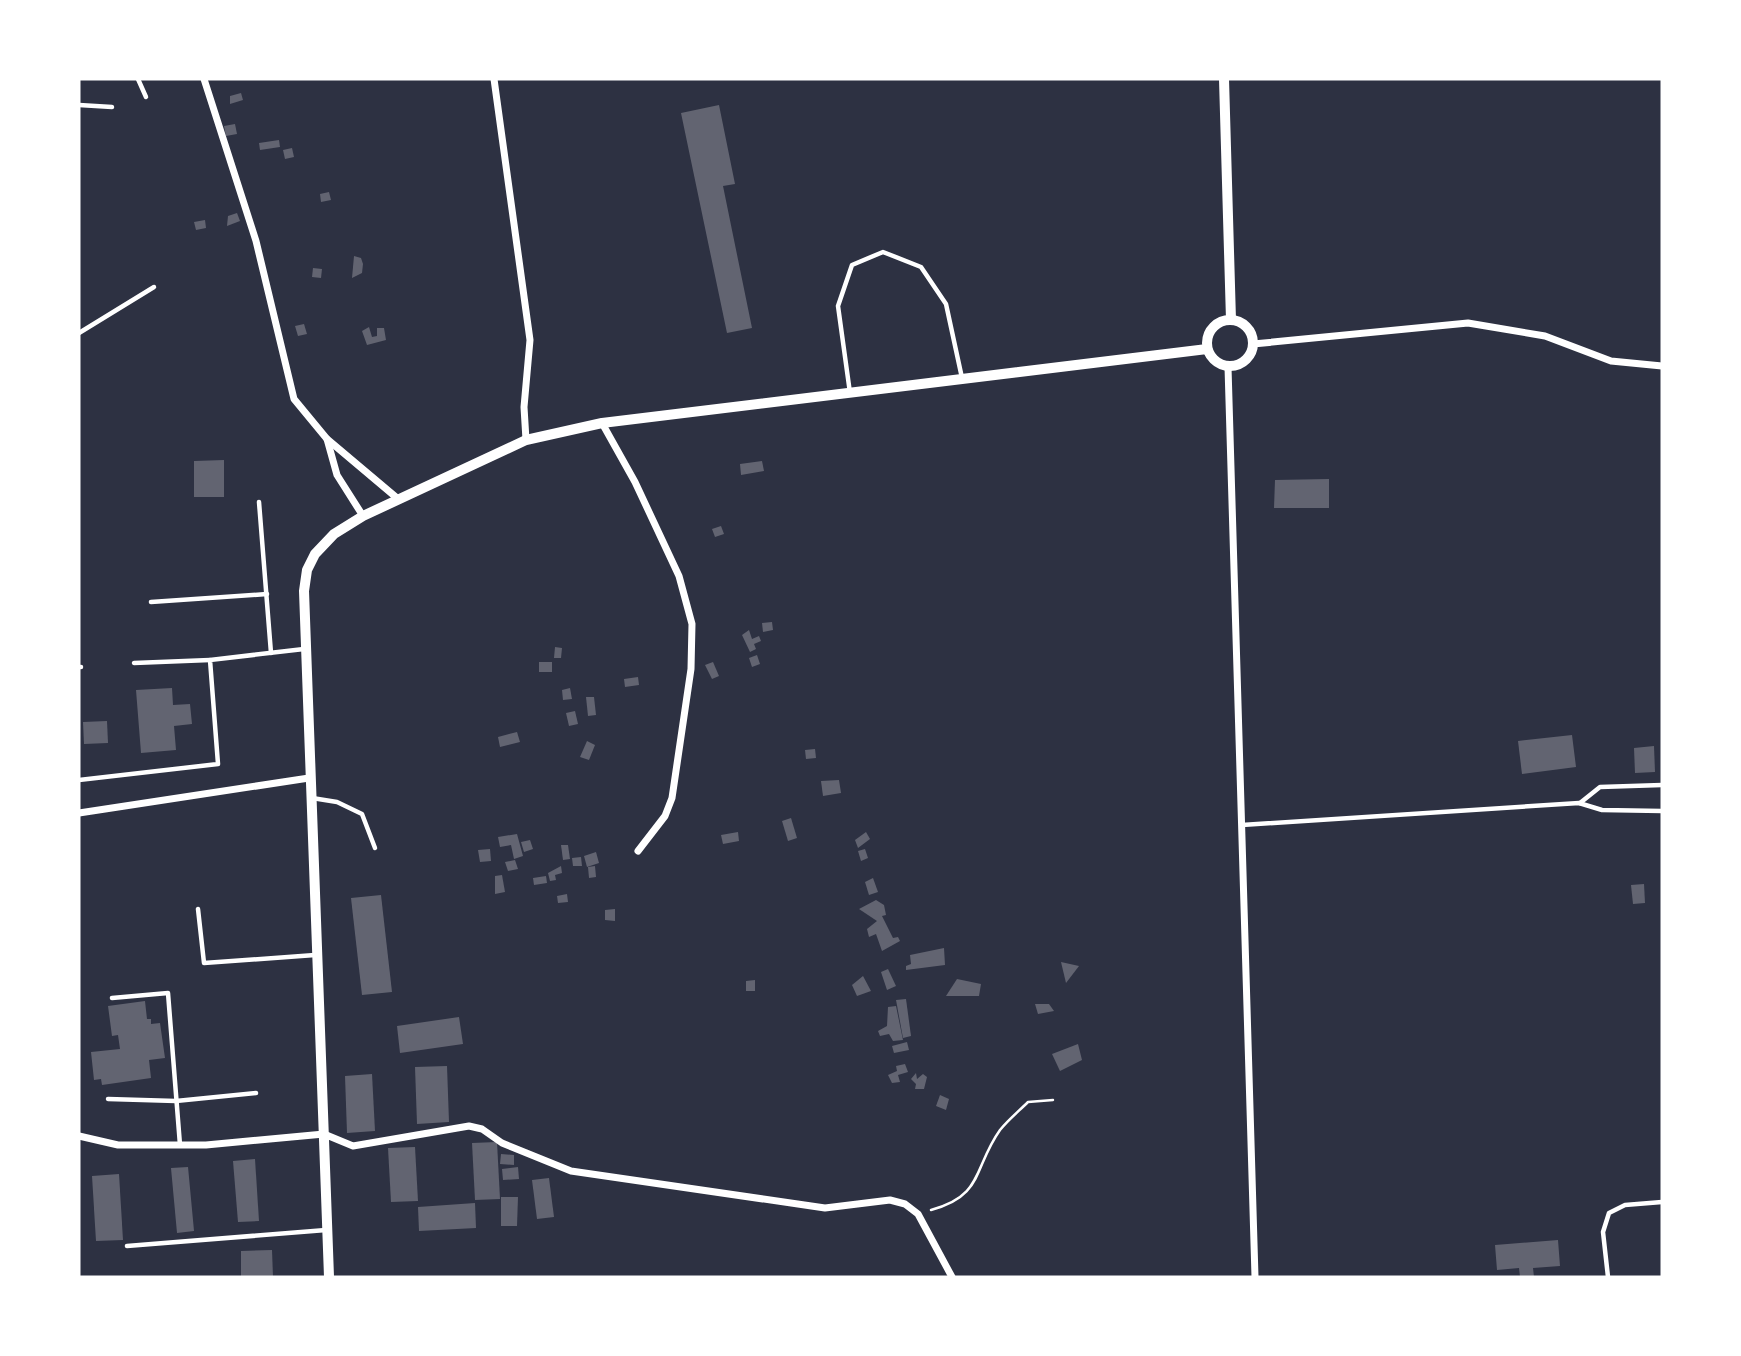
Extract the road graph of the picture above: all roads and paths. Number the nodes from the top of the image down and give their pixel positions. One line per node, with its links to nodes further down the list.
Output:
1 (138, 79): 5 (lane)
2 (204, 79): 18 (street)
3 (494, 79): 19 (street)
4 (1224, 79): 9 (street)
5 (145, 97)
6 (79, 105): 7 (lane)
7 (113, 107)
8 (154, 287): 10 (lane)
9 (1231, 320): 11 (street); 12 (street)
10 (79, 334)
11 (1253, 344): 13 (street); 14 (street)
12 (1207, 349): 14 (street); 15 (street)
13 (1662, 366)
14 (1228, 367): 36 (street)
15 (962, 379): 16 (street); 16 (lane)
16 (850, 393): 17 (street)
17 (602, 423): 19 (street); 38 (street)
18 (327, 439): 20 (street); 22 (street)
19 (526, 440): 20 (street)
20 (397, 498): 22 (street)
21 (259, 502): 23 (lane)
22 (363, 516): 25 (street)
23 (267, 594): 24 (lane); 26 (lane)
24 (151, 602)
25 (305, 649): 26 (lane); 29 (street)
26 (271, 653): 27 (lane)
27 (210, 660): 28 (lane); 30 (lane)
28 (134, 663)
29 (310, 778): 32 (street); 35 (street)
30 (79, 780)
31 (1662, 785): 33 (lane)
32 (310, 798): 37 (lane); 40 (street)
33 (1579, 803): 34 (lane); 36 (lane)
34 (1662, 811)
35 (79, 813)
36 (1242, 825): 55 (street)
37 (375, 848)
38 (638, 851)
39 (198, 909): 40 (lane)
40 (316, 955): 46 (street)
41 (112, 998): 45 (lane)
42 (256, 1093): 45 (lane)
43 (108, 1099): 45 (lane)
44 (1053, 1100): 50 (path)
45 (176, 1101): 48 (lane)
46 (324, 1134): 48 (street); 50 (street); 51 (street)
47 (79, 1136): 48 (street)
48 (180, 1145)
49 (1662, 1202): 56 (lane)
50 (918, 1214): 54 (street)
51 (327, 1230): 52 (lane); 53 (street)
52 (127, 1245)
53 (329, 1277)
54 (952, 1277)
55 (1255, 1277)
56 (1608, 1277)

